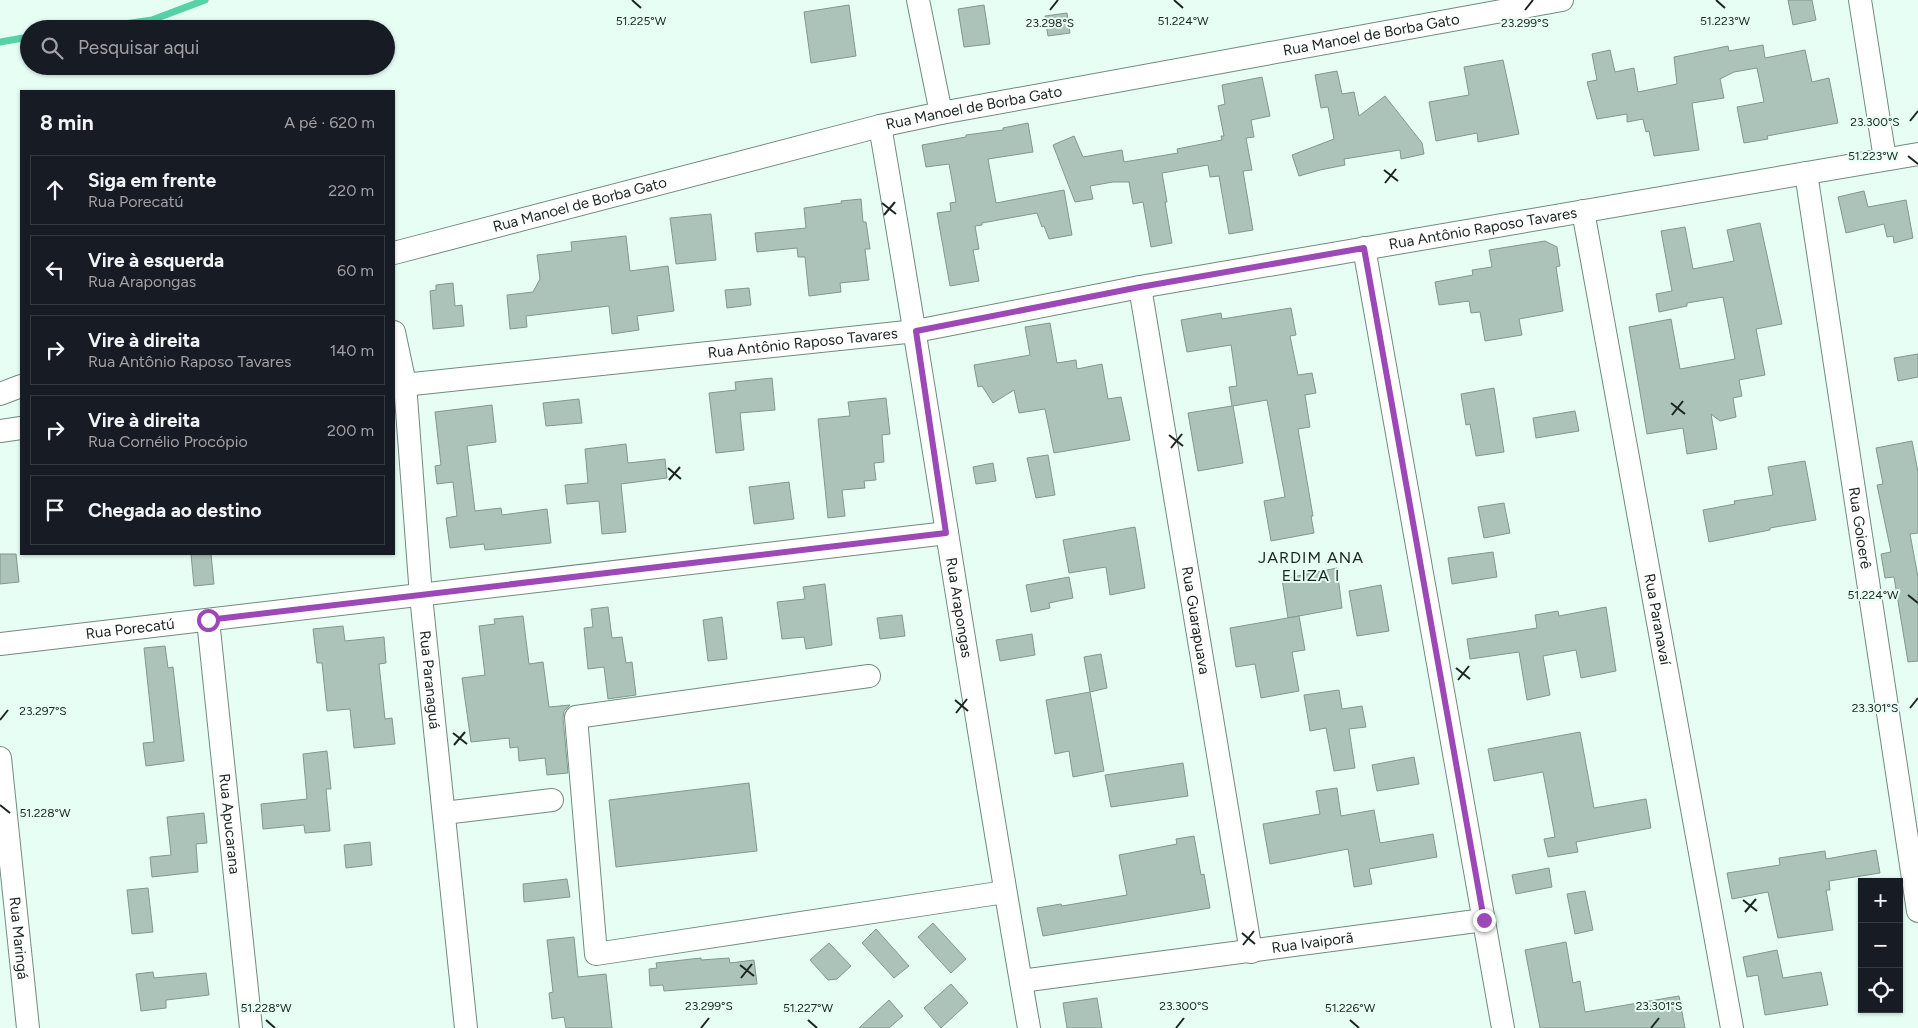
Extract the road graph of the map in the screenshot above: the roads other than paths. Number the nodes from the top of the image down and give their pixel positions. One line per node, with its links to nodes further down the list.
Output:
1 (918, 0): 4 (street)
2 (1562, 0): 4 (street, Rua Manoel de Borba Gato)
3 (1860, 0): 7 (street)
4 (941, 113): 5 (street, Rua Manoel de Borba Gato)
5 (880, 126): 11 (street, Rua Manoel de Borba Gato); 13 (street, Rua Arapongas)
6 (1918, 154): 7 (street, Rua Antônio Raposo Tavares)
7 (1885, 159): 8 (street, Rua Antônio Raposo Tavares)
8 (1806, 173): 9 (street, Rua Antônio Raposo Tavares); 29 (street, Rua Goioerê)
9 (1584, 211): 10 (street, Rua Antônio Raposo Tavares); 38 (street, Rua Paranavaí)
10 (1364, 248): 12 (street, Rua Antônio Raposo Tavares); 30 (street)
11 (395, 253)
12 (1140, 287): 13 (street, Rua Antônio Raposo Tavares); 31 (street, Rua Guarapuava)
13 (916, 331): 15 (street, Rua Antônio Raposo Tavares); 20 (street, Rua Arapongas)
14 (395, 343): 15 (street, Rua Paranaguá)
15 (399, 385): 21 (street, Rua Paranaguá)
16 (20, 386): 17 (street)
17 (0, 394)
18 (20, 428): 19 (street)
19 (0, 431)
20 (946, 533): 21 (street, Rua Porecatú); 28 (street, Rua Arapongas)
21 (421, 596): 22 (street, Rua Porecatú); 27 (street, Rua Paranaguá)
22 (208, 620): 23 (street, Rua Porecatú); 34 (street, Rua Apucarana)
23 (0, 644)
24 (869, 676): 28 (street)
25 (0, 758): 33 (street, Rua Maringá)
26 (552, 800): 27 (street)
27 (444, 813): 35 (street, Rua Paranaguá)
28 (1005, 892): 32 (street, Rua Arapongas)
29 (1918, 911)
30 (1484, 920): 31 (street, Rua Ivaiporã); 37 (street)
31 (1251, 952): 32 (street, Rua Ivaiporã)
32 (1021, 982): 36 (street, Rua Arapongas)
33 (28, 1028)
34 (251, 1028)
35 (466, 1028)
36 (1029, 1028)
37 (1503, 1028)
38 (1732, 1028)

